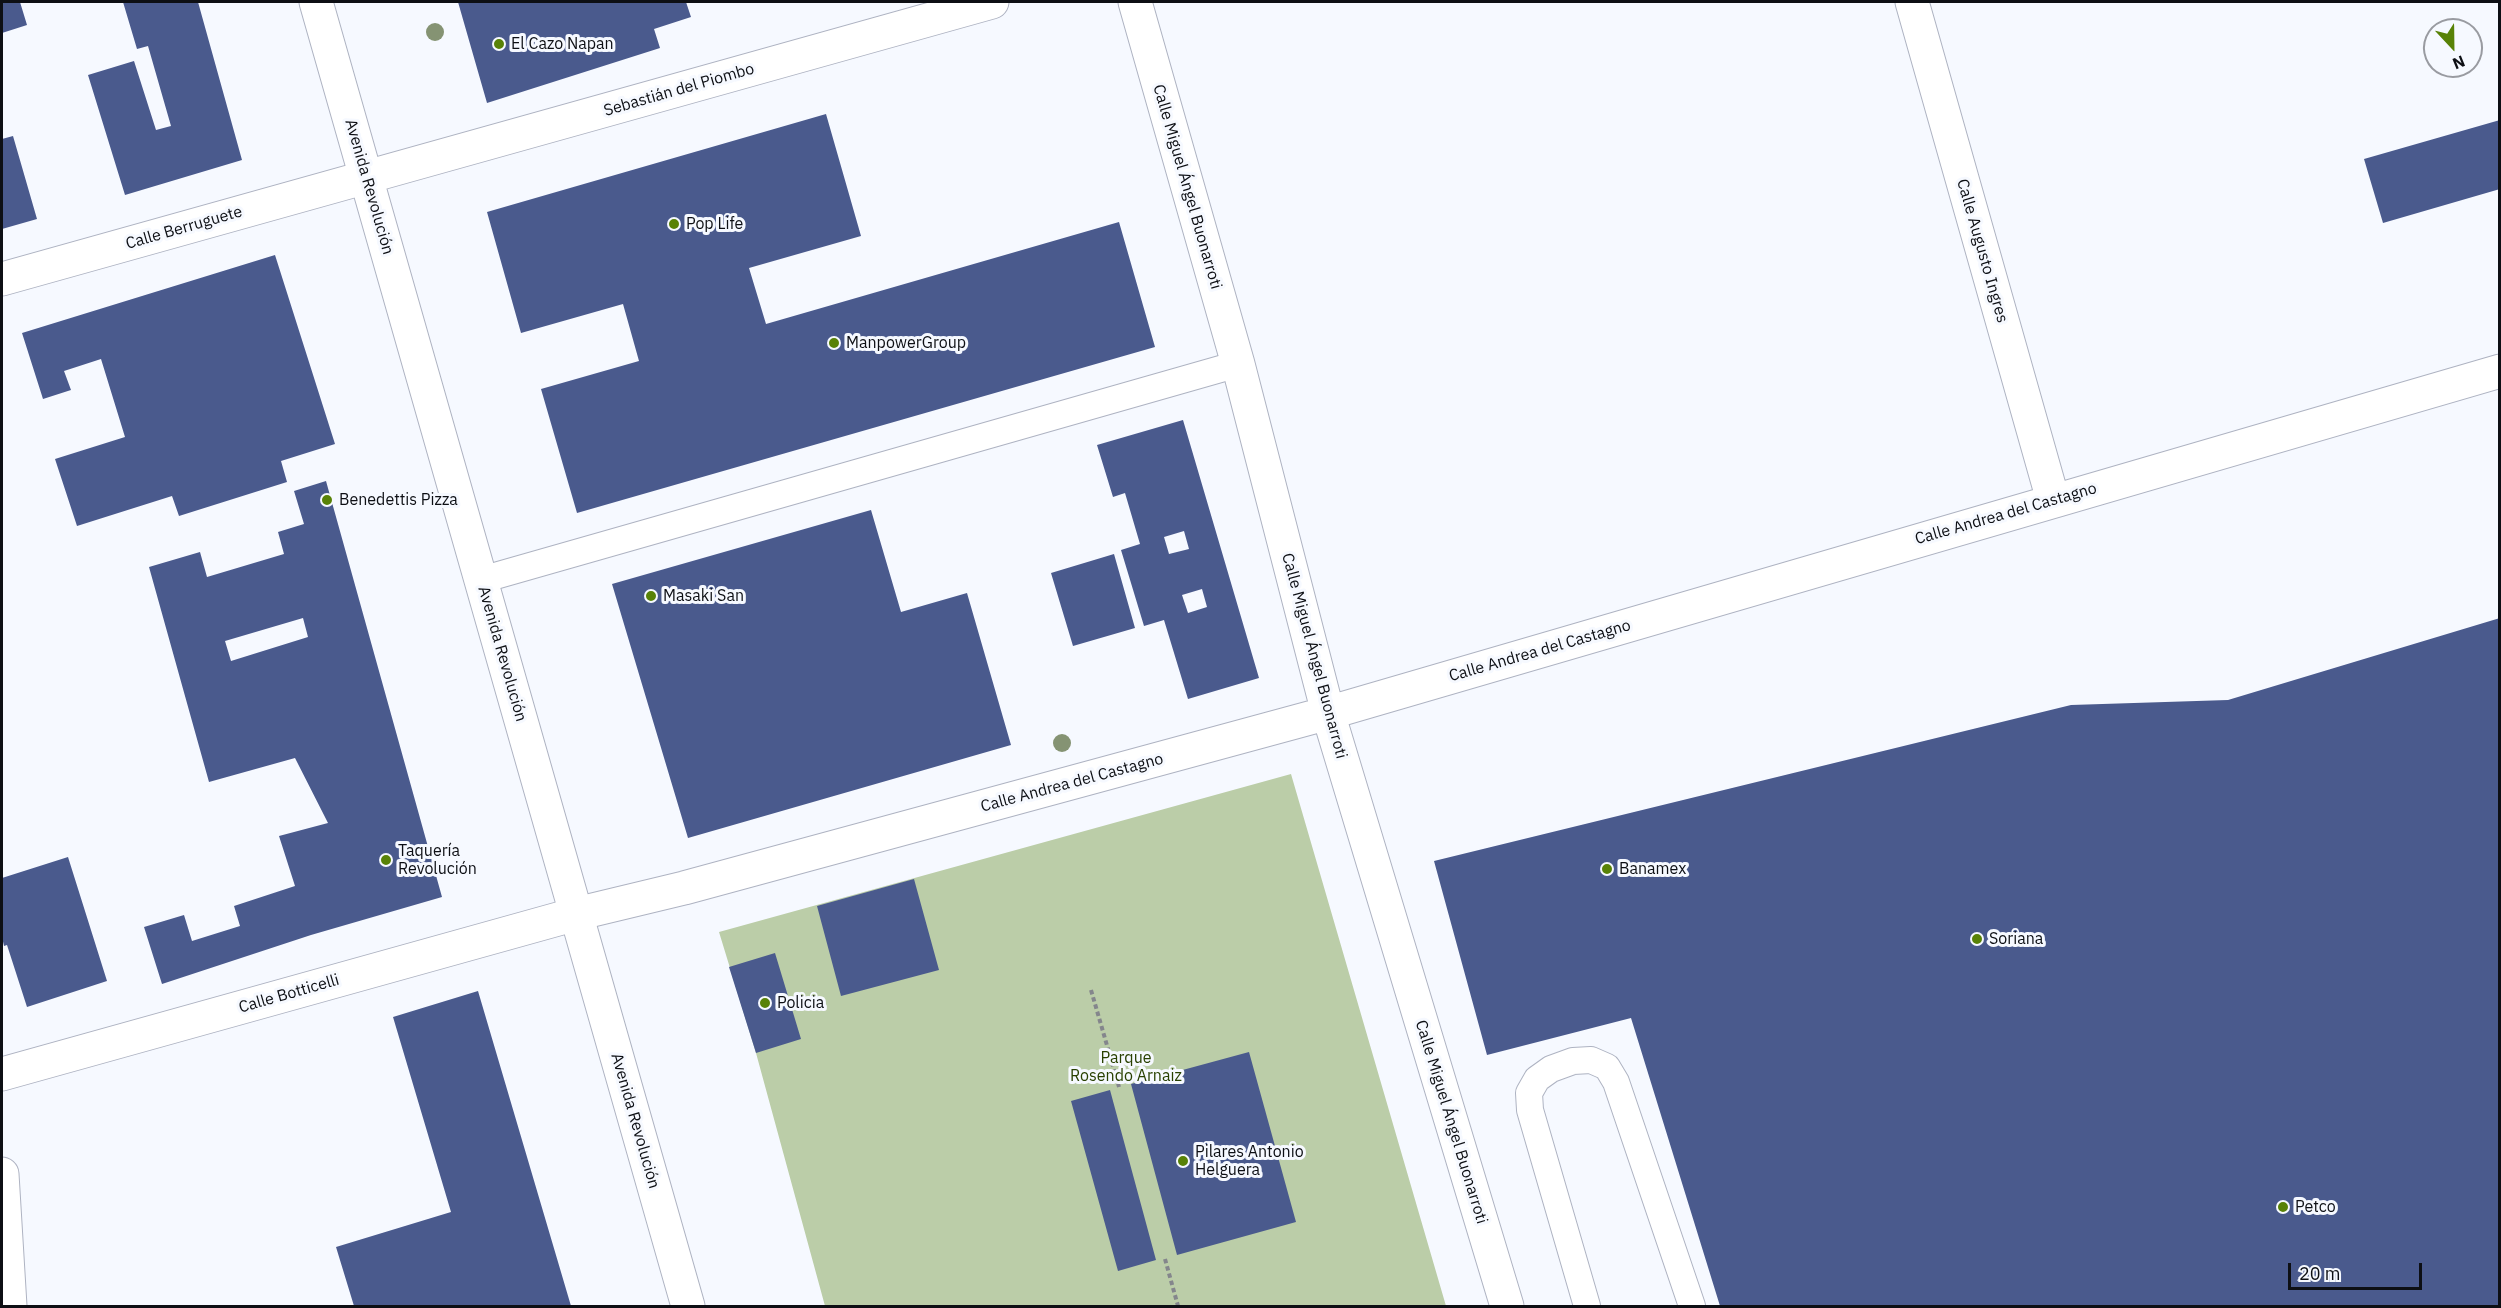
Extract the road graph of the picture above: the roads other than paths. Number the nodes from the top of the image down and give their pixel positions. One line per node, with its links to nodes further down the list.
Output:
1 (316, 2): 5 (street, Avenida Revolución)
2 (992, 2): 5 (street, Sebastián del Piombo)
3 (1135, 2): 7 (street, Calle Miguel Ángel Buonarroti)
4 (1911, 2): 9 (street, Calle Augusto Ingres)
5 (366, 177): 6 (street, Calle Berruguete); 10 (street, Avenida Revolución)
6 (2, 279)
7 (1238, 364): 10 (lane); 11 (street, Calle Miguel Ángel Buonarroti)
8 (2499, 371): 9 (street, Calle Andrea del Castagno)
9 (2053, 500): 11 (street, Calle Andrea del Castagno)
10 (480, 580): 12 (street, Avenida Revolución)
11 (1328, 713): 12 (street, Calle Andrea del Castagno); 17 (street, Calle Miguel Ángel Buonarroti)
12 (576, 914): 13 (street, Calle Botticelli); 16 (street, Avenida Revolución)
13 (2, 1074)
14 (2, 1174): 15 (street)
15 (10, 1306)
16 (688, 1306)
17 (1507, 1306)
18 (1587, 1306): 19 (lane)
19 (1692, 1306)

